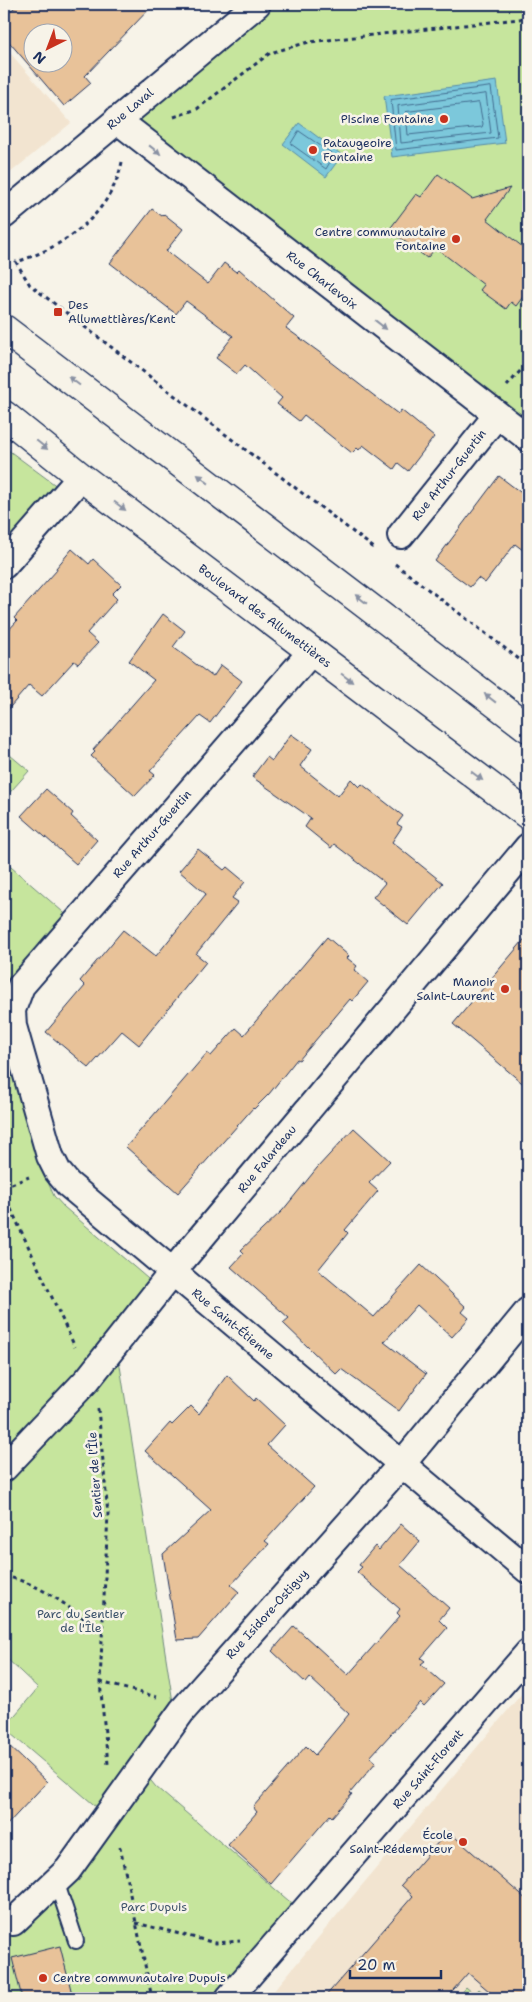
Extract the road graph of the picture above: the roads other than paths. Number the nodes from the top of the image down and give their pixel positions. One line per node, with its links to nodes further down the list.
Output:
1 (257, 4): 2 (street, Rue Laval)
2 (117, 120): 3 (street, Rue Laval); 6 (street, Rue Charlevoix, one-way to 6)
3 (4, 215)
4 (4, 329): 12 (main road, one-way to 4)
5 (4, 415): 8 (main road, Boulevard des Allumettières, one-way to 8)
6 (497, 415): 7 (street, Rue Charlevoix); 9 (street, Rue Arthur-Guertin)
7 (528, 438)
8 (81, 477): 10 (street); 11 (main road, Boulevard des Allumettières, one-way to 11)
9 (401, 535)
10 (4, 565)
11 (312, 651): 13 (main road, Boulevard des Allumettières, one-way to 13); 15 (street, Rue Arthur-Guertin)
12 (528, 728)
13 (528, 815)
14 (528, 848): 16 (street, Rue Falardeau)
15 (13, 1026): 16 (street, Rue Saint-Étienne)
16 (172, 1272): 18 (street, Rue Saint-Étienne); 19 (street, Rue Falardeau)
17 (528, 1311): 18 (street, Rue Isidore-Ostiguy)
18 (400, 1465): 20 (street, Rue Saint-Étienne); 22 (street, Rue Isidore-Ostiguy)
19 (4, 1468)
20 (528, 1570)
21 (528, 1653): 25 (street, Rue Saint-Florent)
22 (56, 1881): 23 (street, Rue Isidore-Ostiguy); 24 (lane)
23 (13, 1922)
24 (76, 1940)
25 (229, 1998)

